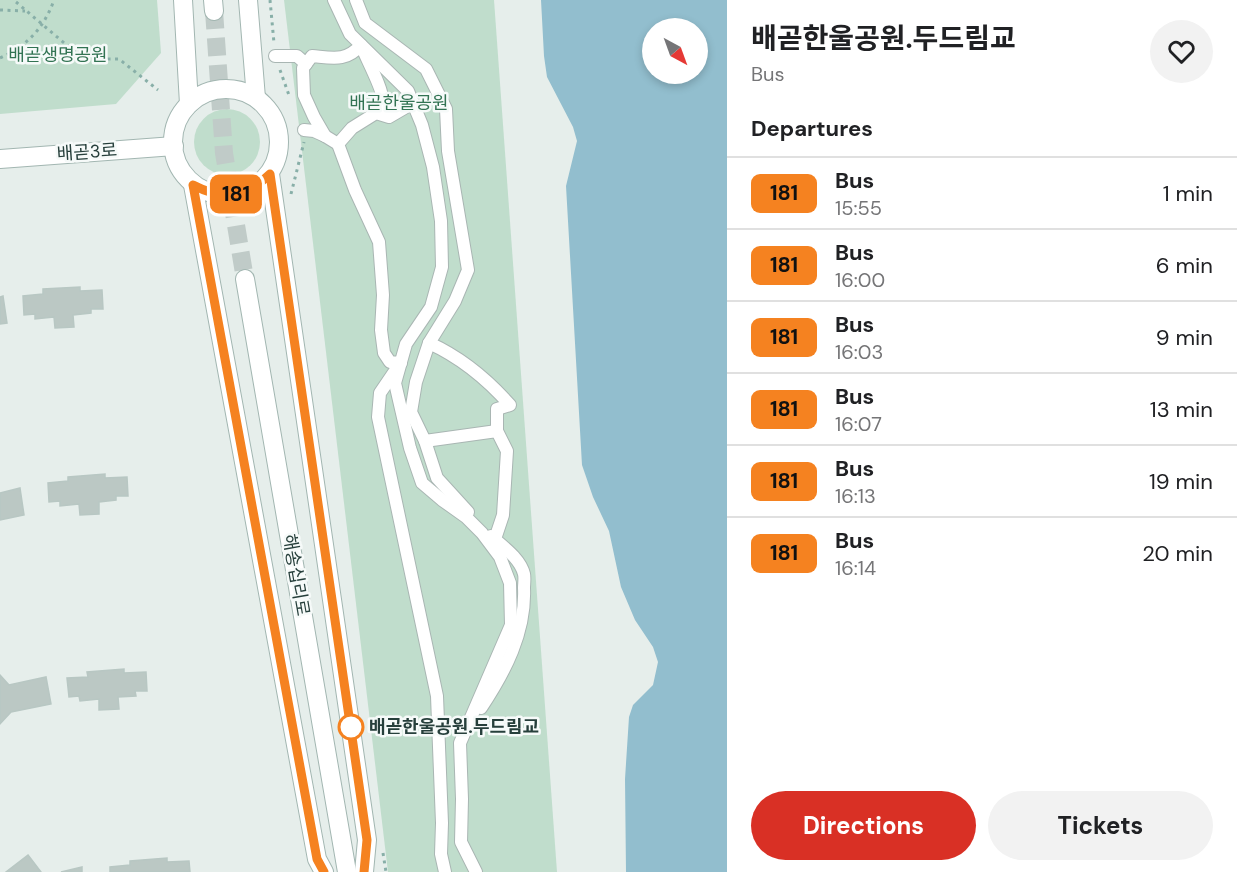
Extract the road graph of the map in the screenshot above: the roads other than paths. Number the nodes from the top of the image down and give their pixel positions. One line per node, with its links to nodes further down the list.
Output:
1 (183, 0): 10 (main road)
2 (248, 0): 8 (main road)
3 (334, 0): 5 (street)
4 (356, 0): 20 (street)
5 (361, 45): 7 (street); 9 (street); 11 (street)
6 (275, 56): 7 (street)
7 (306, 64): 13 (street)
8 (256, 98): 10 (main road); 17 (main road, 해송십리로)
9 (413, 103): 11 (street); 21 (street)
10 (189, 104): 15 (main road, 해송십리로)
11 (376, 113): 14 (street)
12 (304, 130): 13 (street)
13 (325, 136): 14 (street)
14 (338, 144): 21 (street)
15 (174, 146): 16 (main road, 배곧3로); 18 (main road, 해송십리로)
16 (0, 159)
17 (270, 174): 18 (main road); 28 (main road, 해송십리로)
18 (193, 185): 26 (main road, 해송십리로)
19 (245, 279): 27 (main road, 해송십리로)
20 (429, 343): 22 (street); 23 (street)
21 (401, 363): 25 (street); 29 (street)
22 (497, 431): 23 (street); 24 (street)
23 (425, 441): 24 (street)
24 (495, 539): 25 (street)
25 (464, 735): 30 (street)
26 (324, 872)
27 (347, 872)
28 (364, 872)
29 (445, 872)
30 (476, 872)

